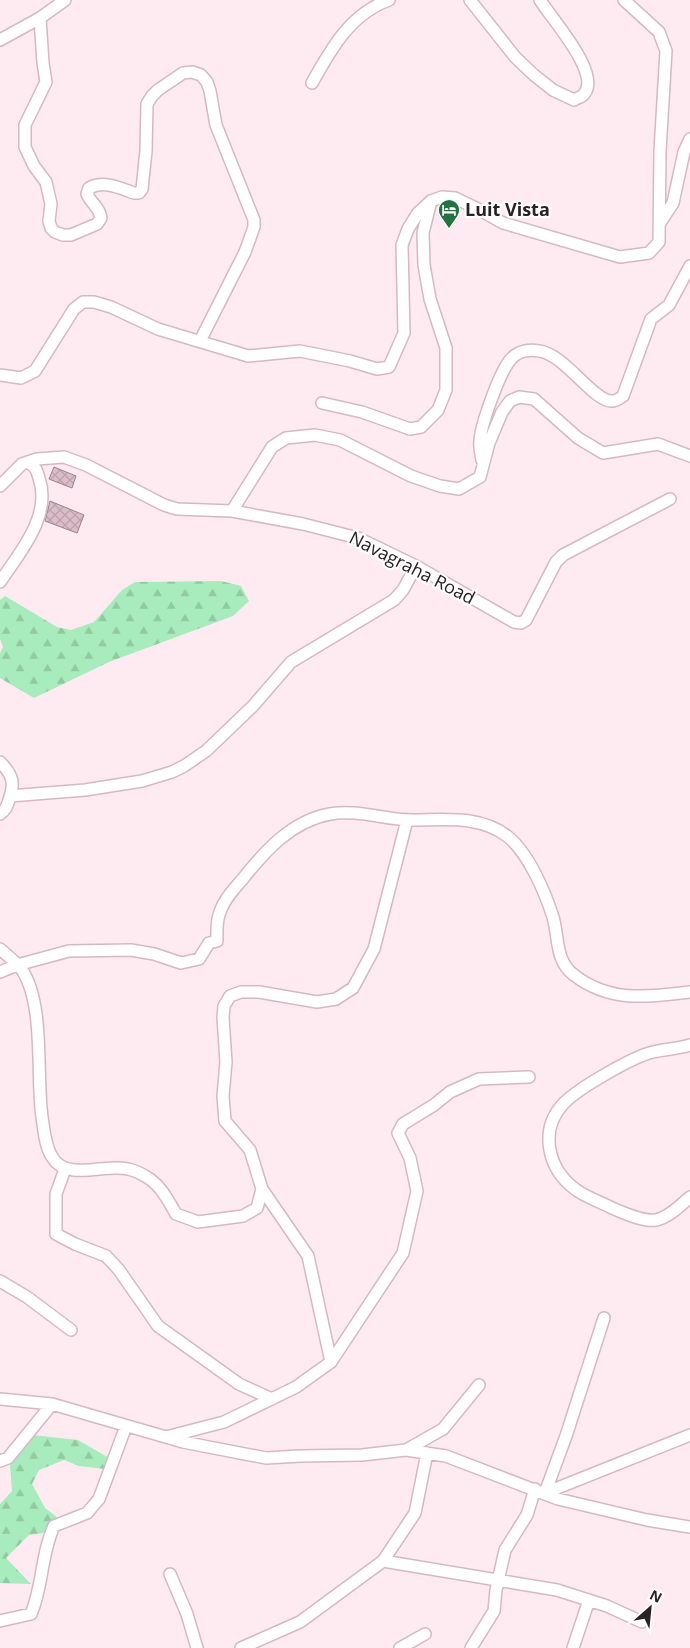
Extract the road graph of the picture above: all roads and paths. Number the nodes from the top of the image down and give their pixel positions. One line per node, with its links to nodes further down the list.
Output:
1 (65, 0): 6 (street)
2 (389, 0): 8 (street)
3 (470, 0): 4 (street)
4 (540, 0)
5 (624, 0): 11 (street)
6 (40, 18): 7 (street); 13 (street)
7 (0, 40)
8 (312, 83)
9 (690, 139): 11 (street)
10 (431, 201): 11 (street); 13 (street); 15 (street)
11 (660, 223)
12 (690, 266): 17 (street)
13 (200, 341): 14 (street)
14 (0, 375)
15 (322, 403)
16 (690, 456): 17 (street)
17 (483, 462): 21 (street)
18 (29, 463): 19 (street, Navagraha Road); 21 (street, Navagraha Road); 23 (street)
19 (0, 486)
20 (670, 499): 22 (street, Navagraha Road)
21 (232, 511): 22 (street, Navagraha Road)
22 (416, 566): 25 (street)
23 (0, 582)
24 (0, 762): 25 (street)
25 (10, 796): 26 (street)
26 (0, 814)
27 (407, 820): 29 (street); 31 (street); 35 (street)
28 (0, 949): 29 (street)
29 (17, 965): 30 (street); 34 (street)
30 (0, 972)
31 (690, 992)
32 (690, 1045): 36 (street)
33 (529, 1077): 40 (street)
34 (65, 1169): 35 (street); 43 (street)
35 (262, 1189): 40 (street)
36 (690, 1196)
37 (0, 1281): 39 (street)
38 (604, 1318): 51 (street)
39 (71, 1330)
40 (331, 1362): 43 (street)
41 (480, 1385): 48 (street)
42 (0, 1399): 44 (street)
43 (272, 1399): 47 (street)
44 (52, 1404): 45 (street); 50 (street)
45 (126, 1426): 47 (street); 57 (street)
46 (690, 1435): 51 (street)
47 (164, 1437): 48 (street)
48 (406, 1450): 49 (street)
49 (427, 1453): 51 (street); 53 (street)
50 (1, 1463)
51 (540, 1491): 52 (street); 55 (street)
52 (690, 1527)
53 (383, 1561): 55 (street); 61 (street)
54 (170, 1574): 60 (street)
55 (498, 1581): 56 (street); 63 (street)
56 (589, 1600): 58 (street); 64 (street)
57 (0, 1621)
58 (642, 1622)
59 (425, 1634): 62 (street)
60 (197, 1648)
61 (241, 1648)
62 (400, 1648)
63 (472, 1648)
64 (573, 1648)

